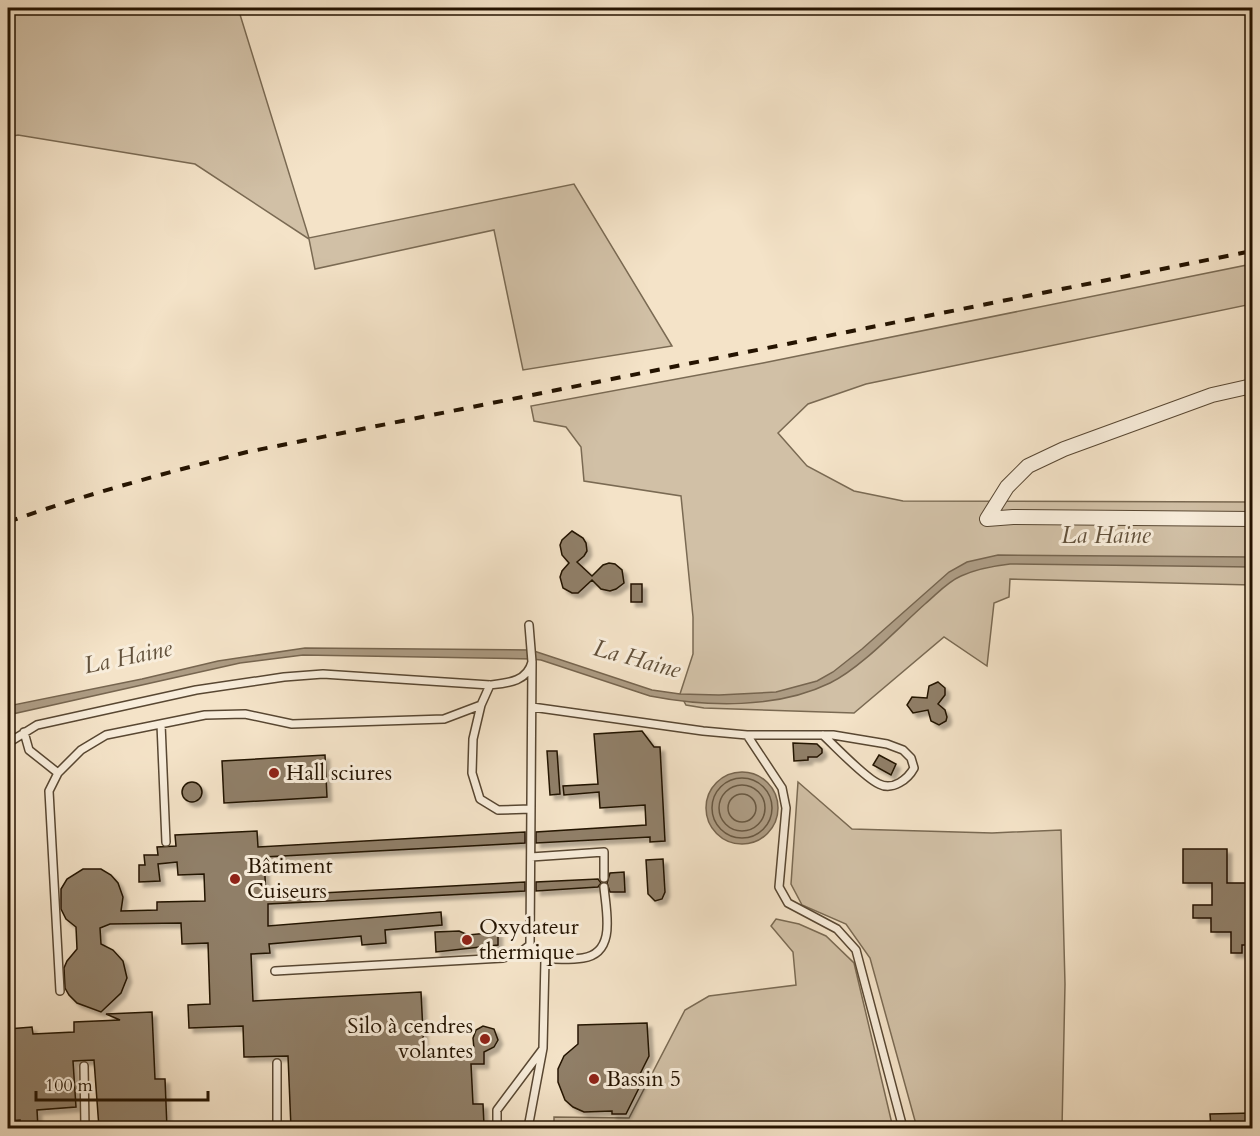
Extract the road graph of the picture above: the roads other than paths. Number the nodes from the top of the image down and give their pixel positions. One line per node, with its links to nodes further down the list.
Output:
1 (1252, 386): 2 (street)
2 (1252, 519)
3 (529, 625): 4 (lane)
4 (532, 662): 5 (lane); 7 (lane)
5 (490, 685): 6 (lane); 9 (lane)
6 (481, 705): 8 (lane); 14 (lane)
7 (532, 707): 10 (lane); 14 (lane)
8 (161, 724): 13 (lane); 15 (lane)
9 (24, 732): 12 (lane); 13 (lane)
10 (747, 735): 11 (lane); 30 (lane)
11 (823, 735): 11 (lane)
12 (8, 743)
13 (58, 773): 22 (lane)
14 (531, 809): 16 (lane)
15 (166, 842)
16 (531, 857): 17 (lane); 19 (lane)
17 (604, 878)
18 (604, 887): 20 (lane)
19 (530, 945): 20 (lane); 21 (lane)
20 (545, 959): 23 (lane)
21 (274, 971)
22 (60, 991)
23 (543, 1048): 28 (lane); 29 (lane)
24 (276, 1063): 27 (lane)
25 (84, 1066): 26 (lane)
26 (85, 1128)
27 (277, 1128)
28 (497, 1128)
29 (528, 1128)
30 (903, 1128)

